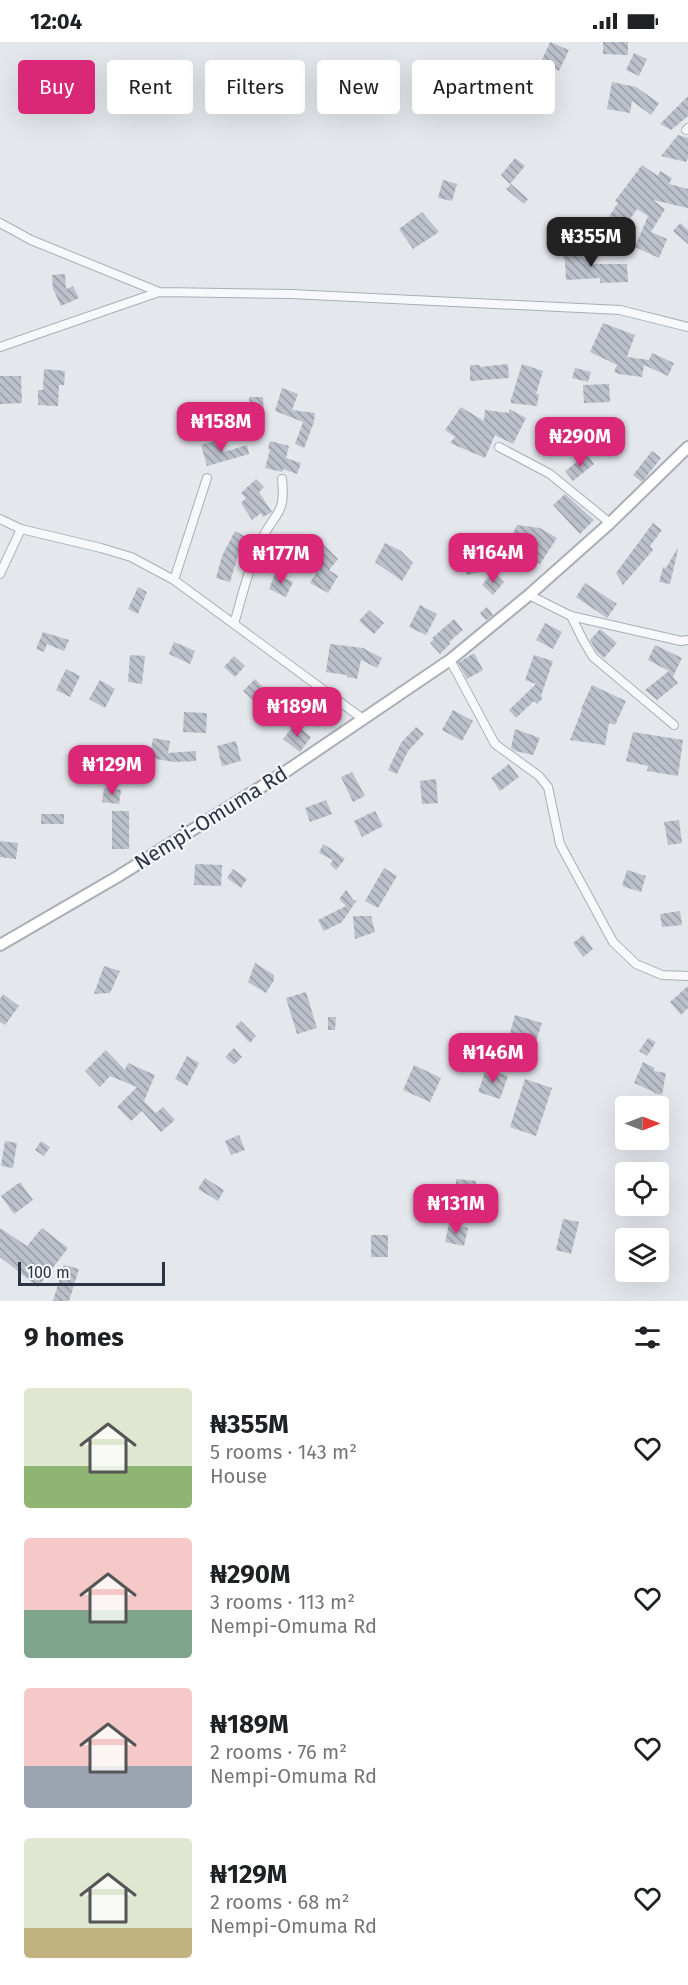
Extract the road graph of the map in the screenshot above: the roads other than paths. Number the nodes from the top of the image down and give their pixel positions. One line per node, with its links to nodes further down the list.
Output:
1 (0, 223): 2 (street)
2 (159, 292): 3 (street); 4 (street)
3 (688, 327)
4 (0, 347)
5 (499, 447): 10 (street)
6 (688, 447): 10 (street, Nempi-Omuma Rd)
7 (207, 478): 13 (street)
8 (282, 479): 16 (street)
9 (0, 519): 11 (street)
10 (610, 523): 14 (street, Nempi-Omuma Rd)
11 (21, 529): 12 (street); 13 (street)
12 (0, 574)
13 (174, 580): 16 (street)
14 (529, 595): 15 (street); 18 (street, Nempi-Omuma Rd)
15 (571, 616): 17 (street); 20 (street)
16 (234, 624): 19 (street)
17 (688, 640)
18 (450, 660): 19 (street, Nempi-Omuma Rd); 22 (street)
19 (363, 719): 21 (street, Nempi-Omuma Rd)
20 (674, 725)
21 (0, 945)
22 (688, 976)

